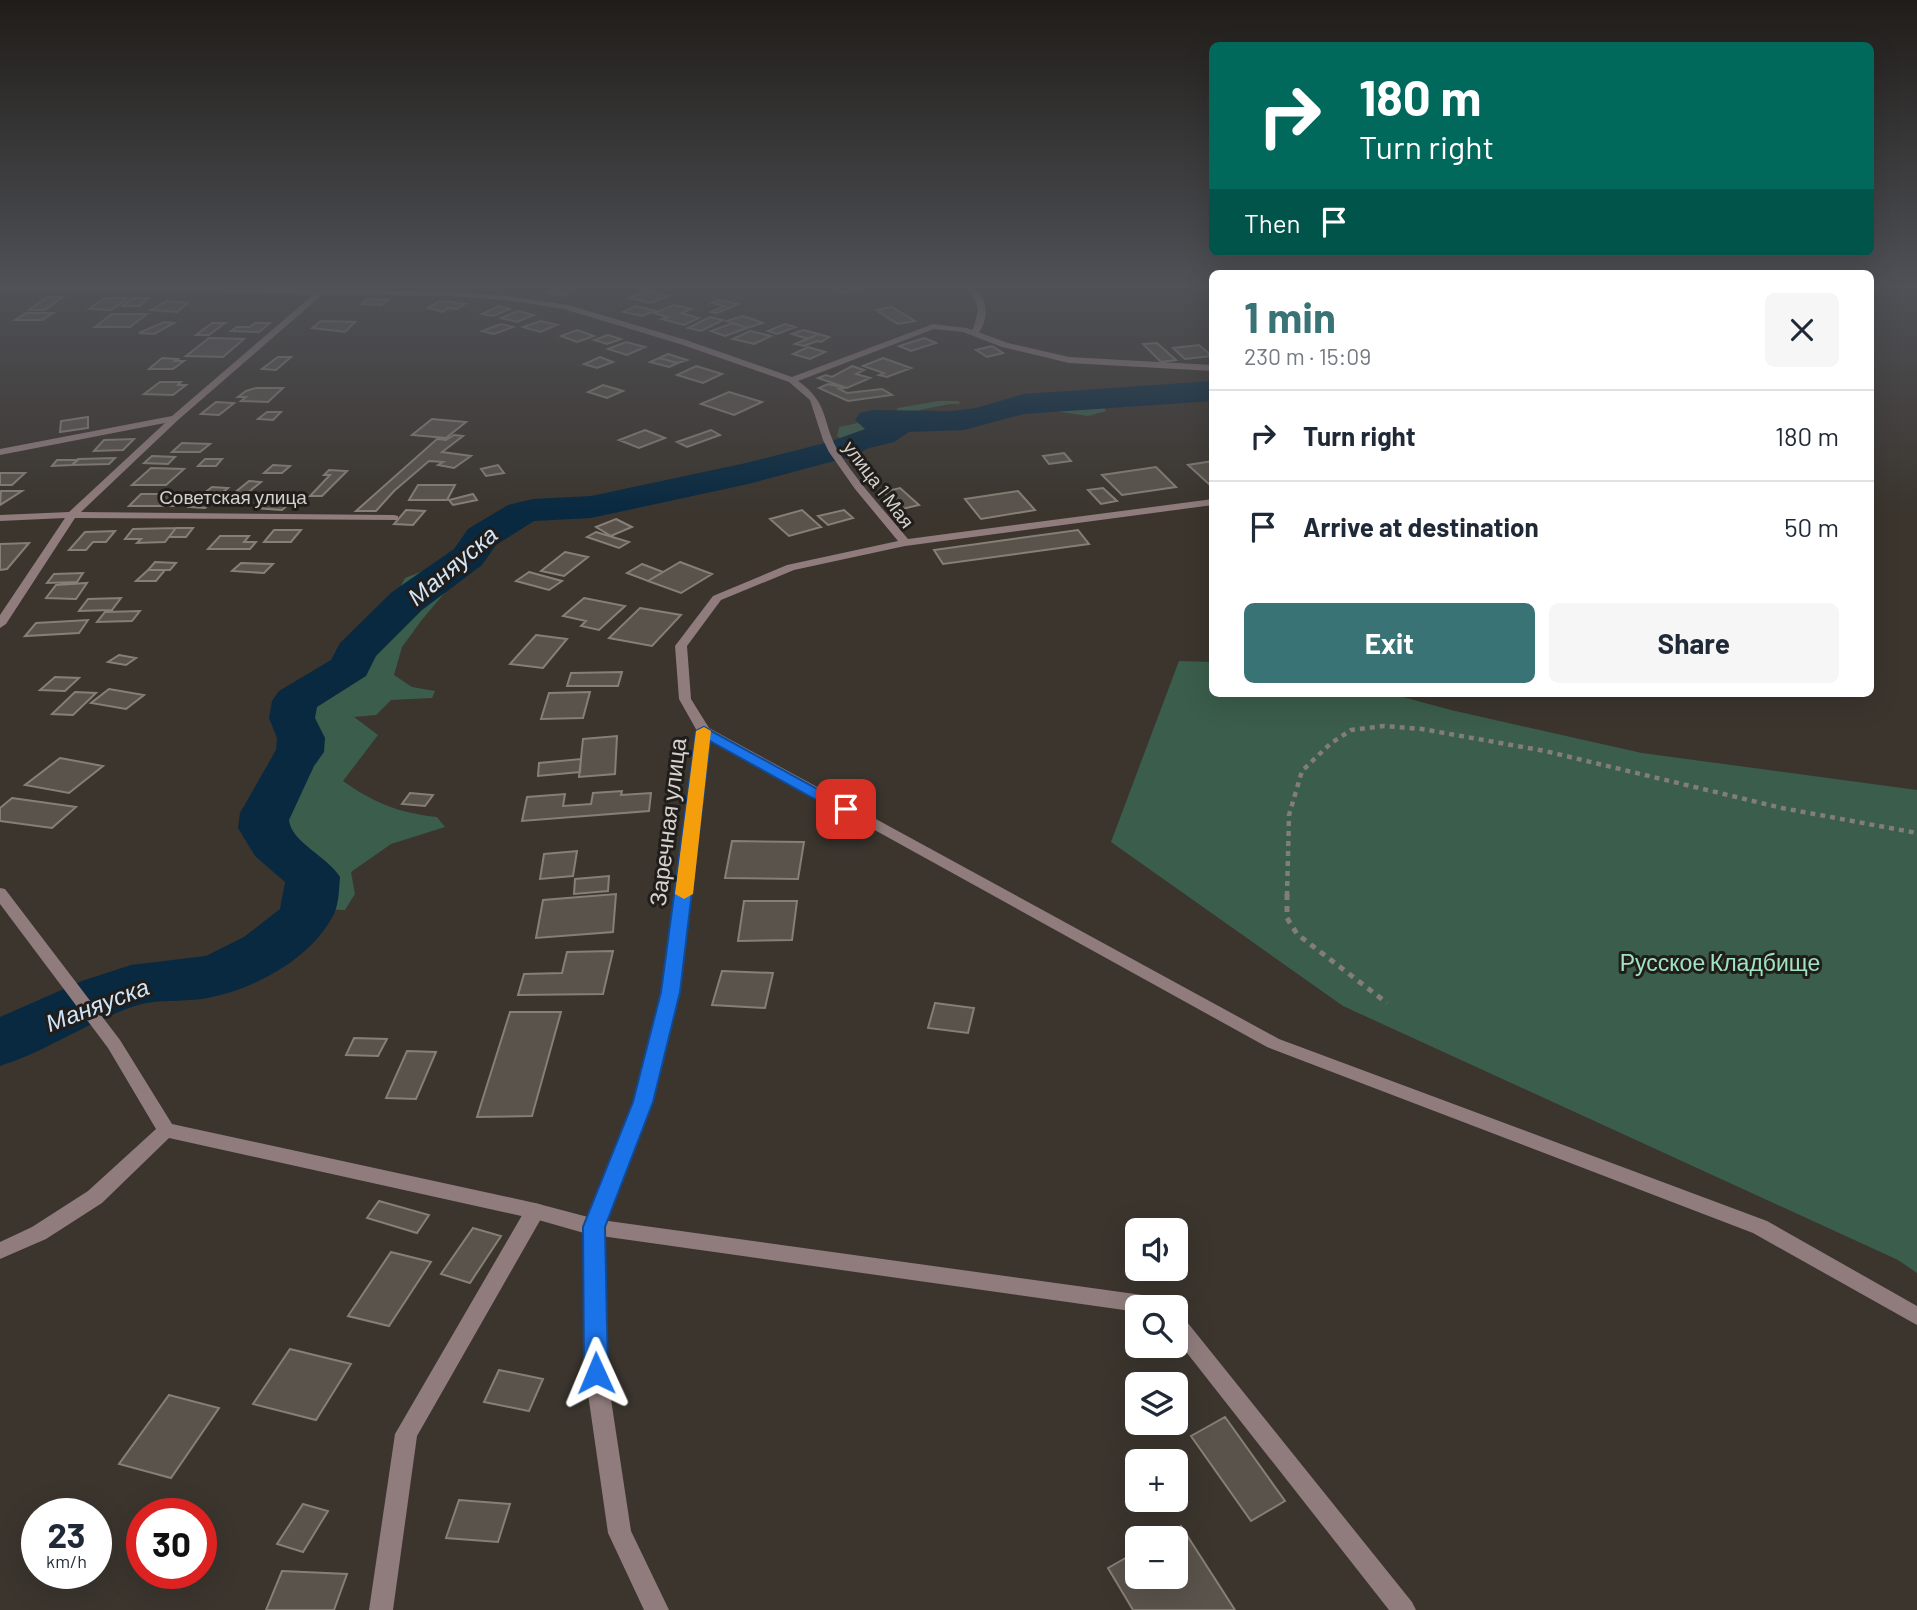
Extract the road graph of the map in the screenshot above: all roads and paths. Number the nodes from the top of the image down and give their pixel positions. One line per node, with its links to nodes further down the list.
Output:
1 (240, 362): 7 (street)
2 (741, 362): 6 (street, улица 1 Мая)
3 (838, 362): 6 (street)
4 (1099, 362): 5 (street)
5 (1209, 368)
6 (792, 380): 13 (street, улица 1 Мая)
7 (175, 418): 8 (street); 10 (street)
8 (0, 452)
9 (1209, 503): 13 (street, Заречная улица)
10 (72, 515): 11 (street, Советская улица); 12 (street, Советская улица); 14 (street)
11 (0, 517)
12 (394, 518)
13 (905, 543): 15 (street, Заречная улица)
14 (0, 624)
15 (704, 731): 21 (street, Заречная улица); 24 (street)
16 (1917, 833): 18 (path)
17 (0, 893): 19 (street)
18 (1387, 1003)
19 (166, 1130): 20 (street); 22 (street)
20 (535, 1210): 21 (street); 26 (street)
21 (594, 1227): 23 (street); 27 (street, Заречная улица)
22 (0, 1251)
23 (1125, 1302)
24 (1917, 1316)
25 (1188, 1338): 28 (street)
26 (381, 1610)
27 (657, 1610)
28 (1404, 1610)

